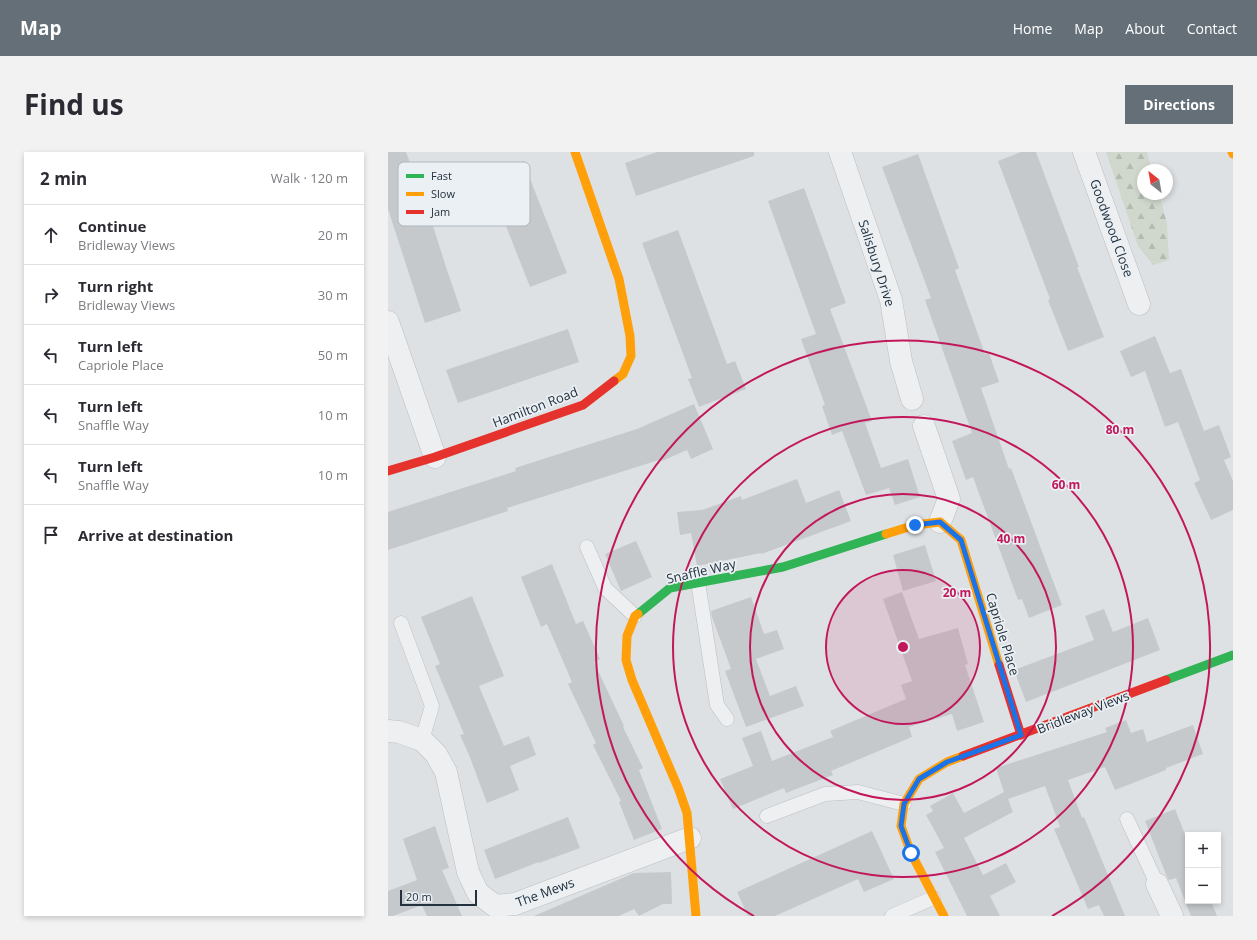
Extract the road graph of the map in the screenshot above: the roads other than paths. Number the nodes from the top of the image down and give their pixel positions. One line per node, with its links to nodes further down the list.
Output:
1 (575, 152): 8 (street, Hamilton Road)
2 (840, 152): 6 (street, Salisbury Drive)
3 (1084, 152): 4 (street, Goodwood Close)
4 (1139, 304)
5 (388, 322): 8 (street)
6 (912, 399)
7 (924, 426): 10 (street)
8 (435, 457): 9 (street, Hamilton Road)
9 (388, 471)
10 (940, 522): 12 (street, Snaffle Way); 18 (street, Capriole Place)
11 (587, 547): 13 (lane)
12 (698, 582): 13 (street, Snaffle Way); 16 (lane)
13 (635, 616): 23 (street, Snaffle Way)
14 (401, 623): 19 (lane)
15 (1233, 655): 18 (street, Bridleway Views)
16 (727, 719)
17 (388, 731): 19 (street, The Mews)
18 (1021, 735): 20 (street, Bridleway Views)
19 (422, 740): 26 (street, The Mews)
20 (904, 804): 21 (lane); 25 (street, Bridleway Views)
21 (767, 816)
22 (1127, 819): 24 (lane)
23 (690, 838): 26 (street, The Mews); 27 (street, Snaffle Way)
24 (1157, 884): 30 (street)
25 (934, 898): 28 (lane); 29 (street, Bridleway Views)
26 (494, 911)
27 (696, 916)
28 (892, 916)
29 (944, 916)
30 (1172, 916)

